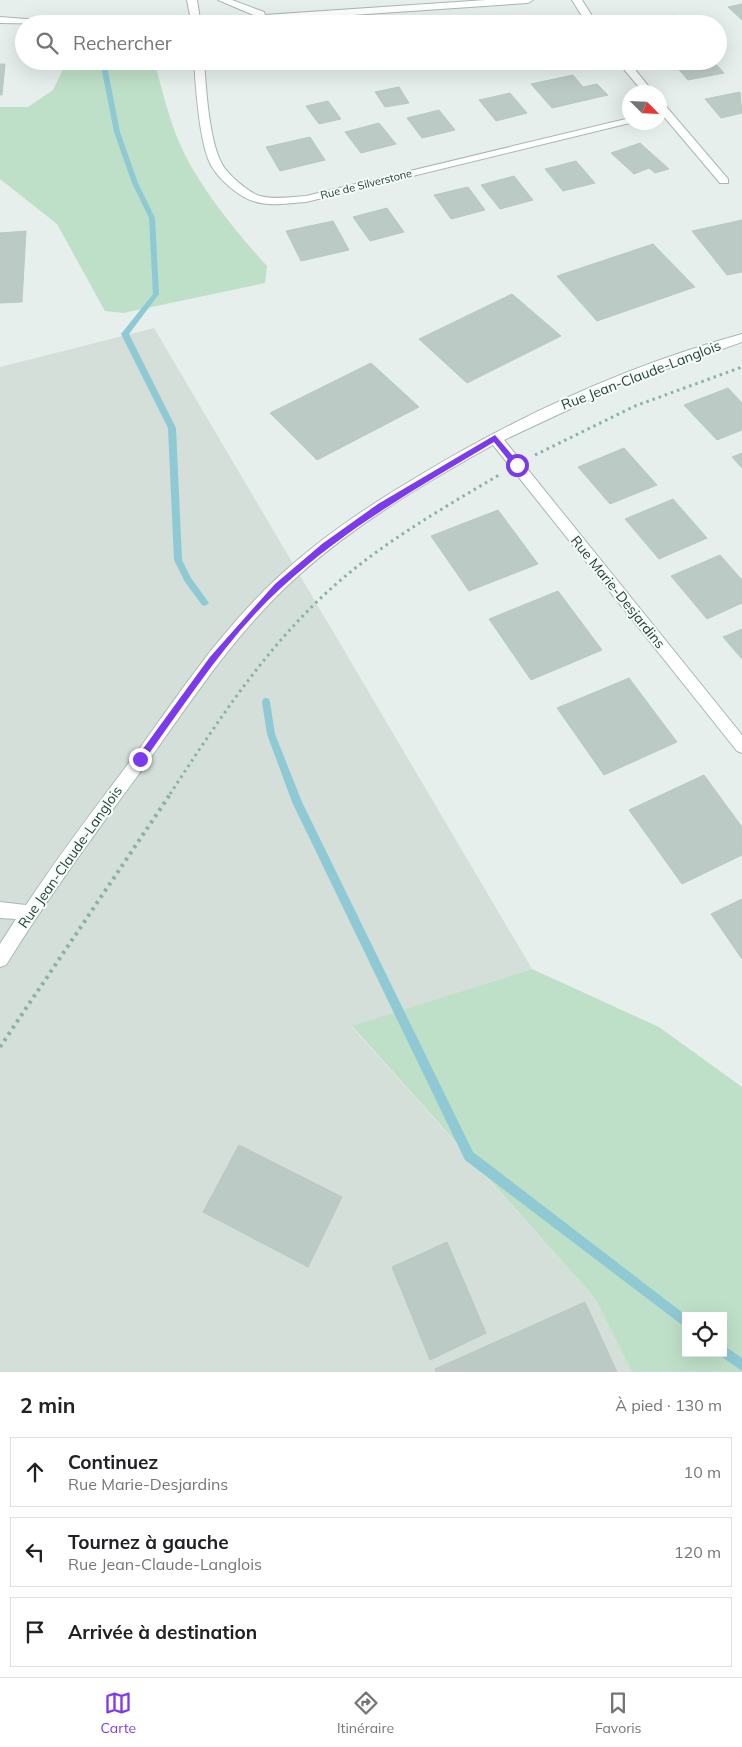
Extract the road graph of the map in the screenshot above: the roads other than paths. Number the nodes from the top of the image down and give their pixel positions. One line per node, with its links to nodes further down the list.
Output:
1 (192, 0): 5 (street)
2 (223, 0): 6 (street)
3 (528, 0): 7 (street)
4 (577, 0): 8 (street)
5 (195, 15)
6 (267, 15)
7 (286, 15)
8 (586, 15)
9 (0, 20): 10 (street)
10 (15, 21)
11 (200, 70): 15 (street, Rue de Silverstone)
12 (630, 70): 13 (street)
13 (642, 85)
14 (667, 118): 16 (street)
15 (622, 123)
16 (724, 181)
17 (739, 343): 18 (street, Rue Jean-Claude-Langlois)
18 (495, 438): 19 (street, Rue Marie-Desjardins); 21 (street, Rue Jean-Claude-Langlois)
19 (742, 746)
20 (0, 910): 21 (street)
21 (28, 913): 22 (street, Rue Jean-Claude-Langlois)
22 (0, 959)

